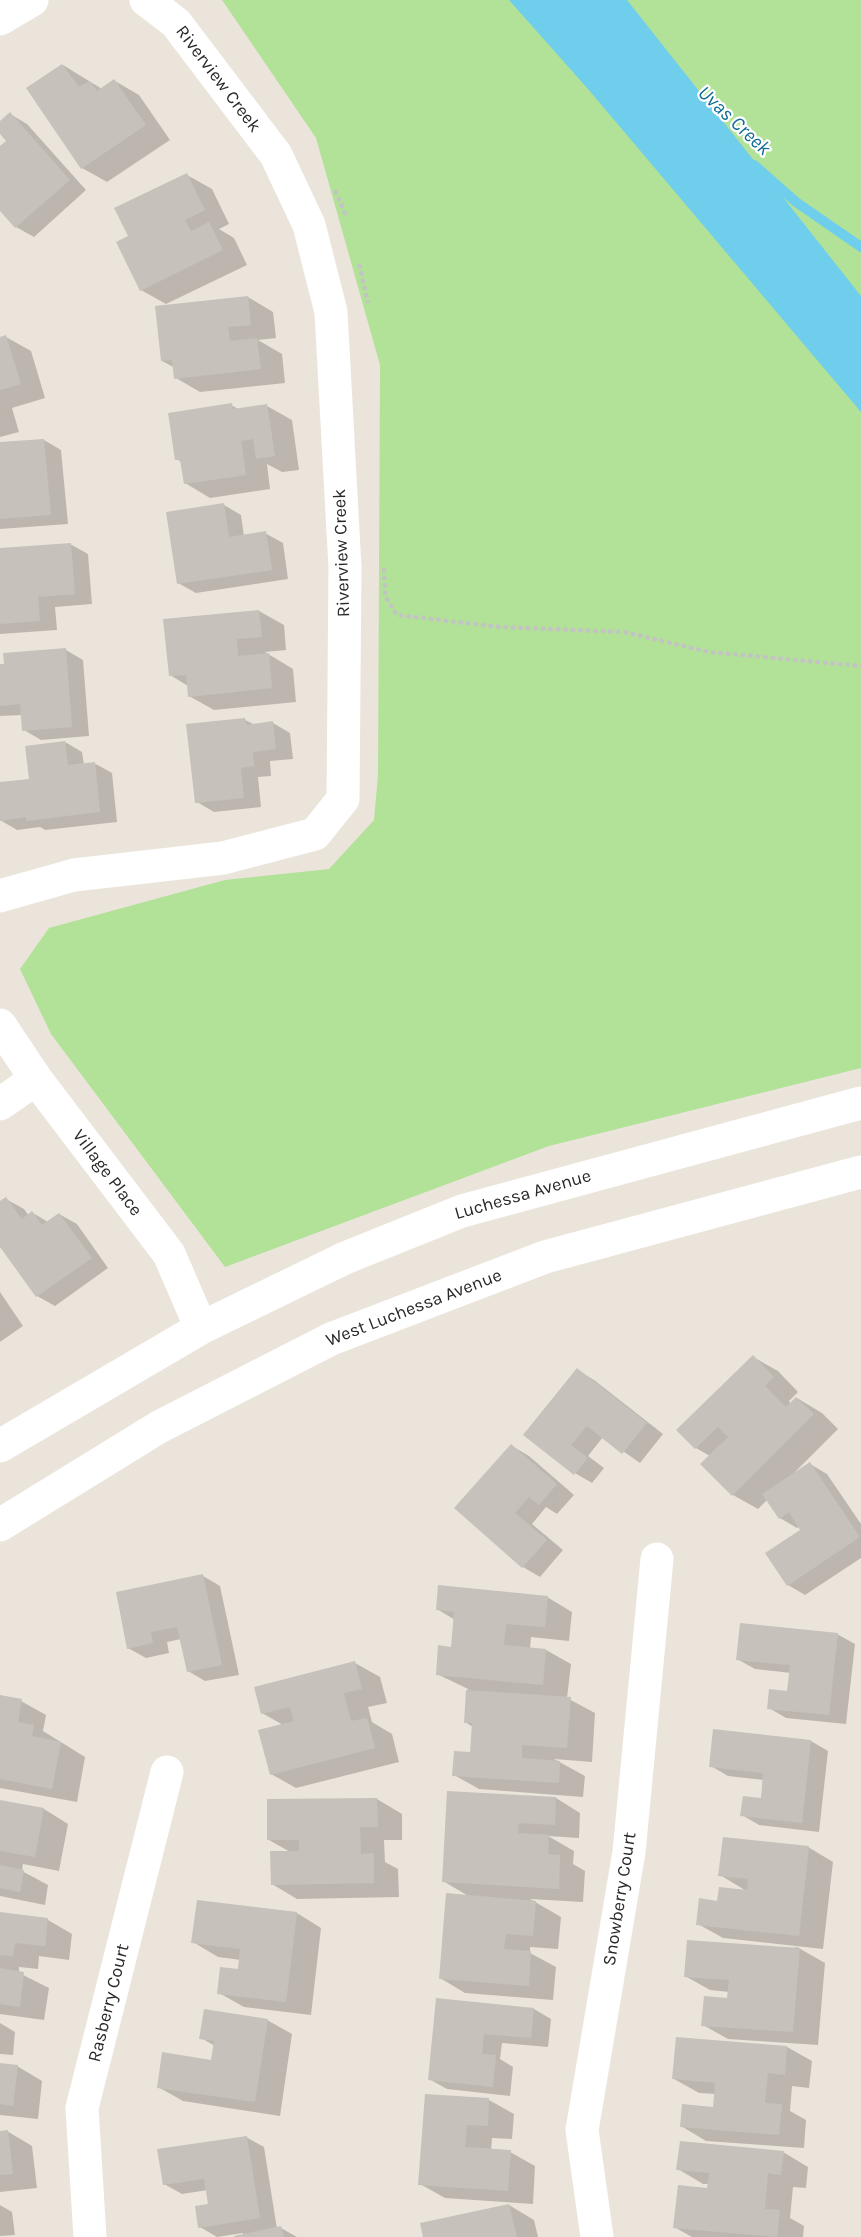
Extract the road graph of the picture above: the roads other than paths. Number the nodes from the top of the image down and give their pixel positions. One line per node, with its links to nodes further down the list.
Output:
1 (32, 0): 3 (street)
2 (146, 0): 4 (street, Riverview Creek)
3 (0, 19)
4 (0, 896)
5 (0, 1025): 6 (street, Village Place)
6 (36, 1079): 8 (street); 10 (street, Village Place)
7 (861, 1103): 10 (street, Luchessa Avenue)
8 (0, 1104)
9 (861, 1172): 12 (street, West Luchessa Avenue)
10 (201, 1328): 11 (street)
11 (0, 1446)
12 (0, 1525)
13 (657, 1559): 16 (street, Snowberry Court)
14 (167, 1772): 15 (street, Rasberry Court)
15 (90, 2237)
16 (597, 2237)

